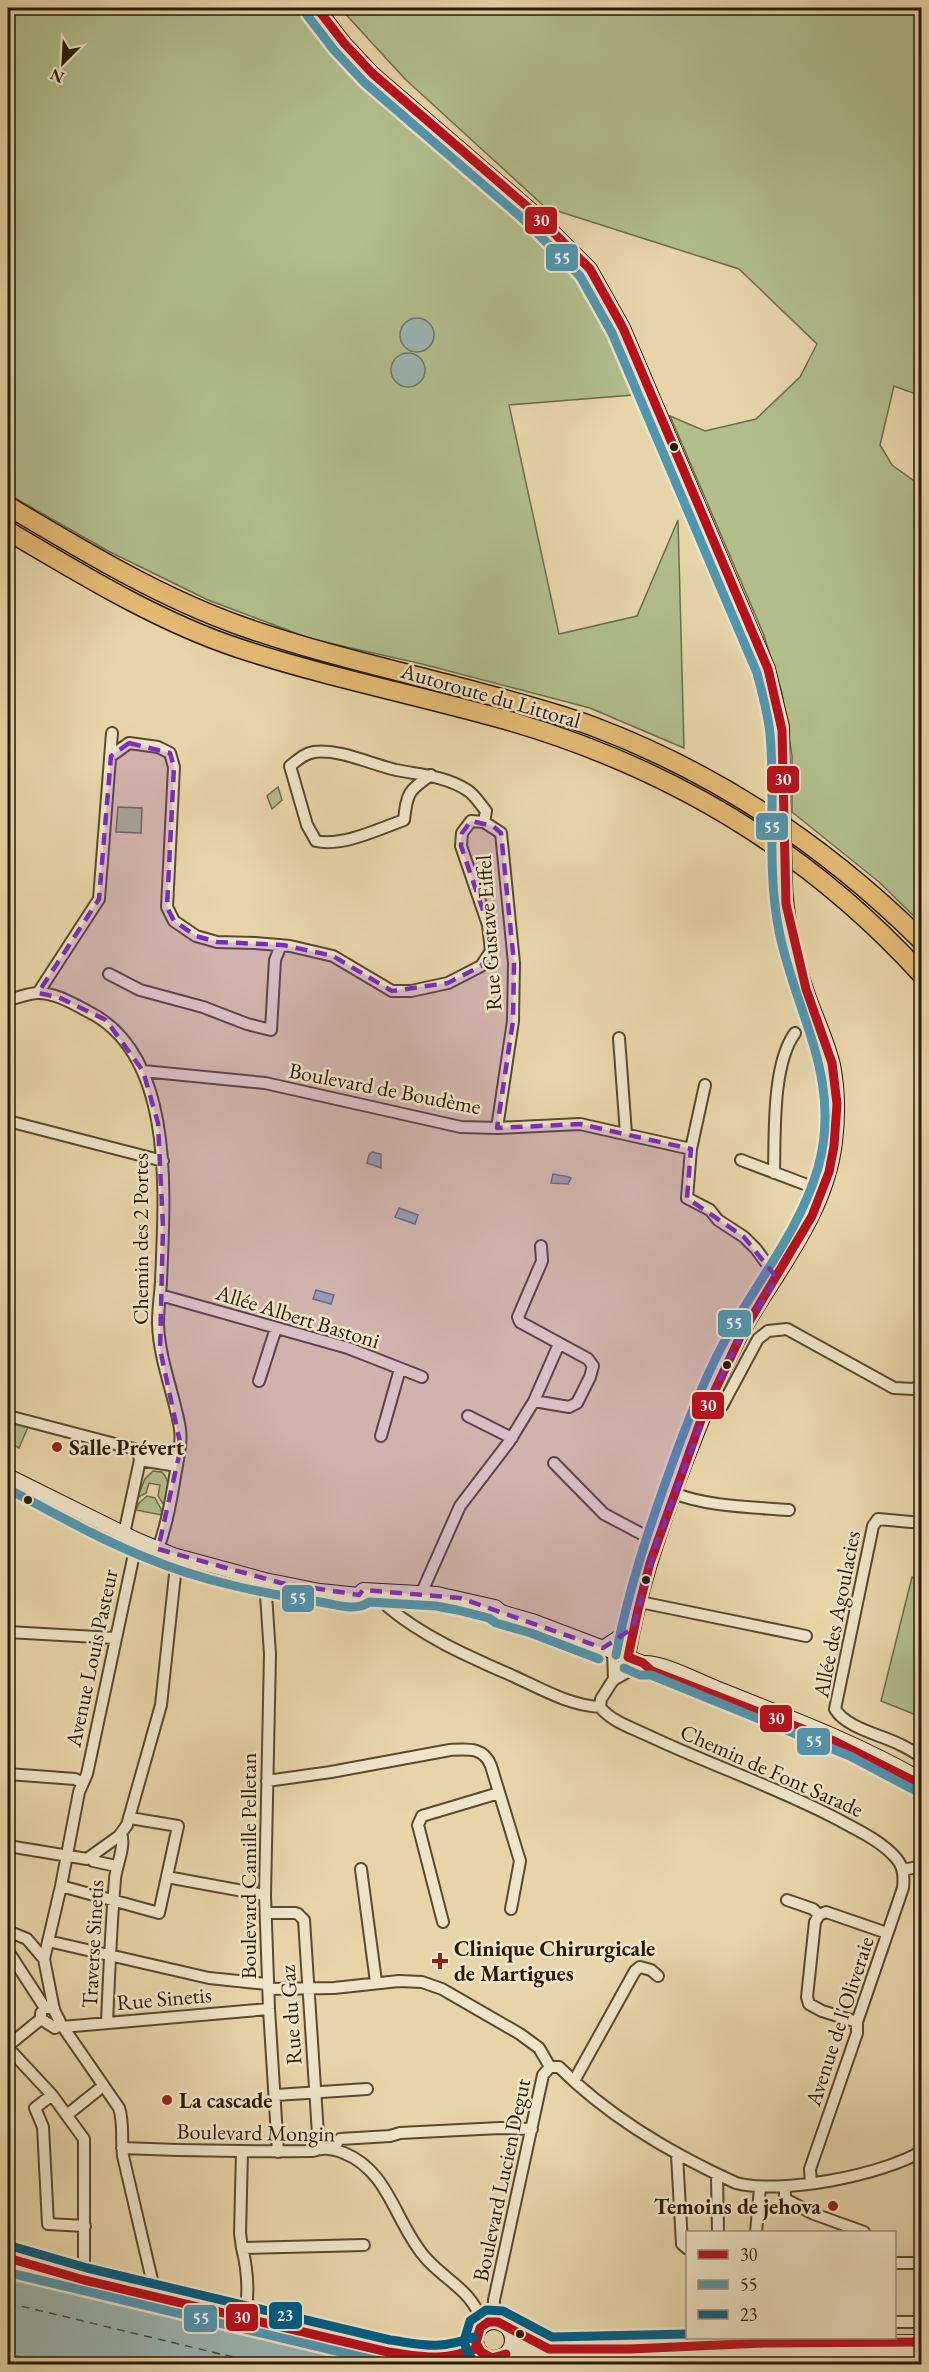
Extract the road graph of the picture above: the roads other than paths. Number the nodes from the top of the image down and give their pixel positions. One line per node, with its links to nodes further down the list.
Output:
1 (317, 8): 25 (main road, bridge)
2 (8, 506): 8 (highway, Autoroute du Littoral)
3 (8, 531): 11 (highway, Autoroute du Littoral)
4 (112, 733): 5 (street)
5 (111, 756): 9 (street); 12 (street)
6 (431, 775): 6 (street, Rue Gustave Eiffel); 7 (street, Rue Gustave Eiffel)
7 (484, 822): 9 (street); 19 (street, Rue Gustave Eiffel)
8 (921, 941)
9 (281, 945): 10 (street)
10 (109, 974)
11 (921, 975)
12 (38, 993): 13 (street, Chemin des 2 Portes); 16 (street, Chemin des 2 Portes)
13 (8, 1000)
14 (795, 1033): 24 (street)
15 (619, 1038): 20 (street)
16 (143, 1071): 19 (street, Boulevard de Boudème); 23 (street, Chemin des 2 Portes)
17 (705, 1085): 21 (street)
18 (8, 1121): 23 (street)
19 (497, 1128): 20 (street, Boulevard de Boudème)
20 (626, 1134): 21 (street, Boulevard de Boudème)
21 (691, 1149): 27 (street)
22 (741, 1160): 24 (street)
23 (163, 1161): 28 (street, Chemin des 2 Portes)
24 (774, 1173): 25 (street)
25 (823, 1191): 27 (main road)
26 (541, 1246): 30 (street)
27 (777, 1278): 36 (main road)
28 (160, 1295): 29 (street, Allée Albert Bastoni); 43 (street, Chemin des 2 Portes)
29 (276, 1328): 31 (street, Allée Albert Bastoni); 33 (street)
30 (559, 1344): 35 (street); 35 (street)
31 (400, 1369): 32 (street, Allée Albert Bastoni); 39 (street)
32 (422, 1377)
33 (259, 1381)
34 (921, 1383): 36 (street)
35 (534, 1401): 40 (street)
36 (710, 1401): 45 (main road)
37 (8, 1416): 41 (street)
38 (468, 1416): 40 (street)
39 (381, 1436)
40 (512, 1438): 54 (street)
41 (139, 1455): 43 (street); 48 (street, Avenue Louis Pasteur)
42 (554, 1462): 49 (street)
43 (178, 1463): 50 (street, Chemin des 2 Portes)
44 (8, 1476): 48 (main road)
45 (674, 1493): 46 (street); 49 (main road)
46 (789, 1510)
47 (921, 1523): 65 (street, Allée des Agoulacies)
48 (130, 1537): 50 (main road); 59 (street, Avenue Louis Pasteur)
49 (657, 1542): 55 (main road)
50 (158, 1549): 51 (main road)
51 (177, 1556): 52 (main road); 72 (street)
52 (265, 1580): 53 (main road); 68 (street, Boulevard Camille Pelletan)
53 (388, 1596): 54 (main road); 64 (street)
54 (421, 1598): 60 (main road)
55 (640, 1602): 56 (main road); 58 (street)
56 (633, 1628): 60 (main road); 61 (main road)
57 (8, 1632): 59 (street)
58 (806, 1636)
59 (114, 1638): 69 (street, Avenue Louis Pasteur)
60 (608, 1650): 61 (main road); 63 (street)
61 (628, 1657): 62 (main road); 63 (street)
62 (643, 1663): 63 (street); 67 (main road); 70 (main road)
63 (614, 1680): 64 (street)
64 (600, 1707): 80 (street, Chemin de Font Sarade)
65 (921, 1756)
66 (8, 1774): 69 (street)
67 (921, 1780)
68 (267, 1781): 71 (street); 83 (street, Boulevard Camille Pelletan)
69 (83, 1783): 75 (street, Avenue Louis Pasteur)
70 (921, 1785)
71 (499, 1793): 86 (street); 89 (street)
72 (130, 1818): 73 (street); 81 (street)
73 (121, 1834): 76 (street); 77 (street, Traverse Sinetis)
74 (8, 1846): 75 (street)
75 (67, 1856): 76 (street); 82 (street, Avenue Louis Pasteur)
76 (91, 1858): 77 (street)
77 (116, 1867): 84 (street, Traverse Sinetis)
78 (361, 1869): 97 (street)
79 (921, 1869): 80 (street)
80 (903, 1870): 91 (street, Avenue de l'Oliveraie)
81 (167, 1877): 83 (street); 84 (street)
82 (61, 1886): 84 (street); 92 (street, Avenue Louis Pasteur)
83 (265, 1895): 87 (street, Boulevard Camille Pelletan)
84 (113, 1900): 94 (street, Traverse Sinetis)
85 (787, 1900): 88 (street)
86 (511, 1909)
87 (266, 1913): 98 (street, Boulevard Camille Pelletan); 99 (street, Rue du Gaz)
88 (819, 1915): 91 (street); 102 (street)
89 (443, 1922)
90 (8, 1931): 95 (street)
91 (888, 1934): 102 (street, Avenue de l'Oliveraie)
92 (48, 1941): 94 (street); 95 (street, Avenue Louis Pasteur)
93 (8, 1952): 101 (street)
94 (109, 1956): 98 (street); 103 (street, Traverse Sinetis)
95 (44, 1959): 101 (street)
96 (658, 1976): 106 (street)
97 (376, 1982): 99 (street); 105 (street)
98 (268, 1987): 99 (street); 100 (street, Boulevard Camille Pelletan)
99 (308, 1987): 109 (street, Rue du Gaz)
100 (268, 2009): 103 (street, Rue Sinetis); 111 (street, Boulevard Camille Pelletan)
101 (47, 2012): 104 (street); 104 (street); 110 (street)
102 (857, 2022): 123 (street, Avenue de l'Oliveraie)
103 (107, 2023): 104 (street, Rue Sinetis)
104 (59, 2026): 108 (street); 113 (street)
105 (550, 2067): 106 (street); 114 (street, Boulevard Lucien Degut)
106 (574, 2081): 121 (street)
107 (367, 2088): 109 (street)
108 (98, 2090): 112 (street); 113 (street)
109 (316, 2093): 111 (street); 116 (street, Rue du Gaz)
110 (52, 2095): 112 (street); 126 (street)
111 (276, 2095): 118 (street, Boulevard Camille Pelletan)
112 (67, 2115): 126 (street)
113 (122, 2120): 115 (street)
114 (532, 2129): 117 (street); 139 (street, Boulevard Lucien Degut)
115 (122, 2148): 120 (street, Boulevard Mongin); 137 (street)
116 (319, 2149): 117 (street, Boulevard Mongin); 118 (street, Boulevard Mongin)
117 (332, 2150): 138 (street, Boulevard Mongin)
118 (278, 2151): 120 (street, Boulevard Mongin)
119 (921, 2151): 123 (street)
120 (242, 2152): 132 (street)
121 (677, 2155): 122 (street); 131 (street)
122 (717, 2175): 125 (street); 127 (street)
123 (811, 2183): 124 (street)
124 (785, 2187): 125 (street); 129 (street)
125 (759, 2188): 128 (street)
126 (85, 2226): 136 (street)
127 (718, 2231)
128 (756, 2231)
129 (861, 2231)
130 (364, 2245): 132 (street)
131 (686, 2247)
132 (242, 2248): 140 (street)
133 (8, 2258): 136 (main road)
134 (896, 2263): 135 (street)
135 (921, 2263)
136 (84, 2280): 137 (main road)
137 (156, 2297): 140 (main road)
138 (474, 2303): 139 (street, Boulevard Lucien Degut); 143 (street, Boulevard Mongin)
139 (494, 2303): 143 (street, Boulevard Lucien Degut)
140 (245, 2318): 148 (main road)
141 (896, 2322): 142 (street)
142 (921, 2322)
143 (489, 2323): 144 (main road); 148 (main road)
144 (513, 2338): 145 (main road); 149 (main road)
145 (765, 2340): 146 (main road)
146 (881, 2340): 147 (main road)
147 (921, 2342)
148 (478, 2348): 149 (main road)
149 (507, 2354): 150 (main road)
150 (921, 2355)

